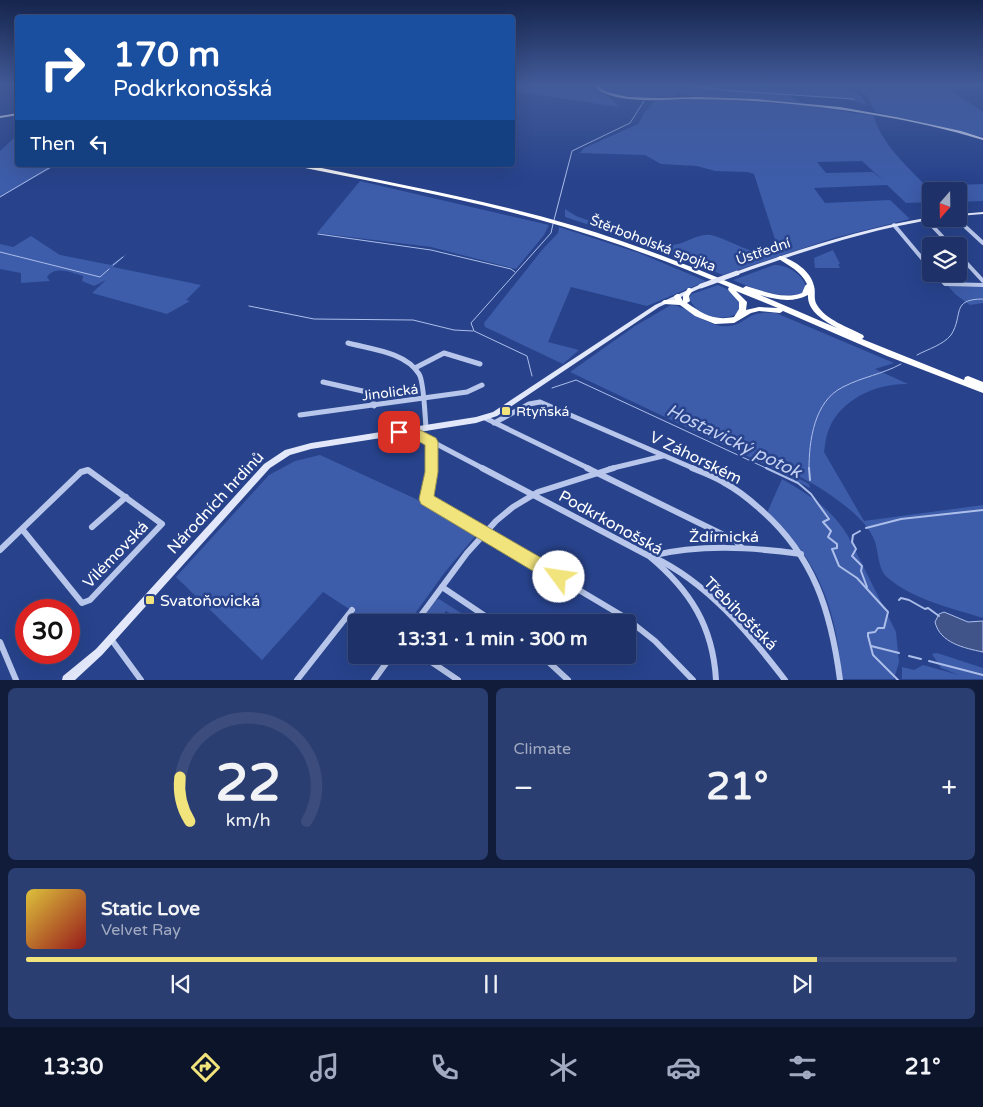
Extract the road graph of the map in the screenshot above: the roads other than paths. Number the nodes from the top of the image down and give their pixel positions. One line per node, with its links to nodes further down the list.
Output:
1 (889, 117): 2 (street)
2 (983, 139)
3 (309, 167): 7 (highway, Štěrboholská spojka)
4 (324, 167): 7 (highway, Štěrboholská spojka)
5 (983, 213): 6 (street)
6 (968, 214)
7 (550, 219): 9 (highway, Štěrboholská spojka)
8 (922, 220): 10 (street, Ústřední)
9 (560, 221): 16 (highway, Štěrboholská spojka); 20 (highway, Štěrboholská spojka)
10 (894, 225): 13 (street); 14 (street, Ústřední)
11 (967, 228): 12 (street)
12 (983, 243)
13 (922, 258)
14 (783, 260): 20 (highway); 21 (street, Ústřední, bridge); 26 (highway)
15 (967, 264): 17 (street)
16 (710, 278): 24 (highway); 25 (highway, Štěrboholská spojka)
17 (983, 281)
18 (943, 282): 19 (street)
19 (983, 285)
20 (746, 288): 26 (highway, Štěrboholská spojka)
21 (690, 290): 22 (street, Ústřední); 24 (highway)
22 (677, 296): 23 (street, Ústřední); 24 (highway)
23 (666, 302): 24 (highway); 30 (street, Ústřední)
24 (685, 302): 25 (highway)
25 (808, 320): 34 (highway, Štěrboholská spojka)
26 (860, 337): 33 (highway, Štěrboholská spojka)
27 (348, 343): 29 (street)
28 (480, 364): 29 (street)
29 (415, 368): 35 (street)
30 (564, 369): 38 (street, Národních hrdinů)
31 (323, 382): 36 (street)
32 (482, 385): 35 (street, Jinolická)
33 (983, 385)
34 (983, 390)
35 (423, 399): 36 (street, Jinolická); 40 (street)
36 (374, 406): 37 (street, Jinolická)
37 (300, 415)
38 (485, 418): 39 (street); 40 (street, Národních hrdinů)
39 (494, 423): 43 (street, V Záhorském); 44 (street)
40 (426, 428): 41 (street, Národních hrdinů)
41 (410, 430): 42 (street, Podkrkonošská); 58 (street, Národních hrdinů)
42 (431, 442): 45 (street, Podkrkonošská); 49 (street)
43 (664, 456): 44 (street); 52 (street, V Záhorském)
44 (594, 472): 45 (street); 50 (street)
45 (532, 495): 49 (street); 53 (street, Podkrkonošská)
46 (126, 497): 47 (street); 48 (street); 48 (street, Vilémovská)
47 (92, 526)
48 (22, 529): 51 (street)
49 (484, 533): 54 (street); 70 (street)
50 (741, 547): 52 (street, Ždírnická); 53 (street, Ždírnická)
51 (0, 550)
52 (800, 554): 73 (street, V Záhorském)
53 (649, 556): 71 (street, Podkrkonošská); 72 (street, Třebihošťská)
54 (442, 588): 56 (street); 57 (street)
55 (352, 610): 67 (street)
56 (422, 614)
57 (482, 614)
58 (111, 639): 65 (street, Národních hrdinů); 66 (street)
59 (0, 642): 64 (street)
60 (386, 664): 68 (street)
61 (435, 664): 63 (street)
62 (551, 664): 69 (street)
63 (457, 679)
64 (16, 680)
65 (67, 680)
66 (141, 680)
67 (297, 680)
68 (374, 680)
69 (568, 680)
70 (693, 680)
71 (716, 680)
72 (784, 680)
73 (840, 680)

